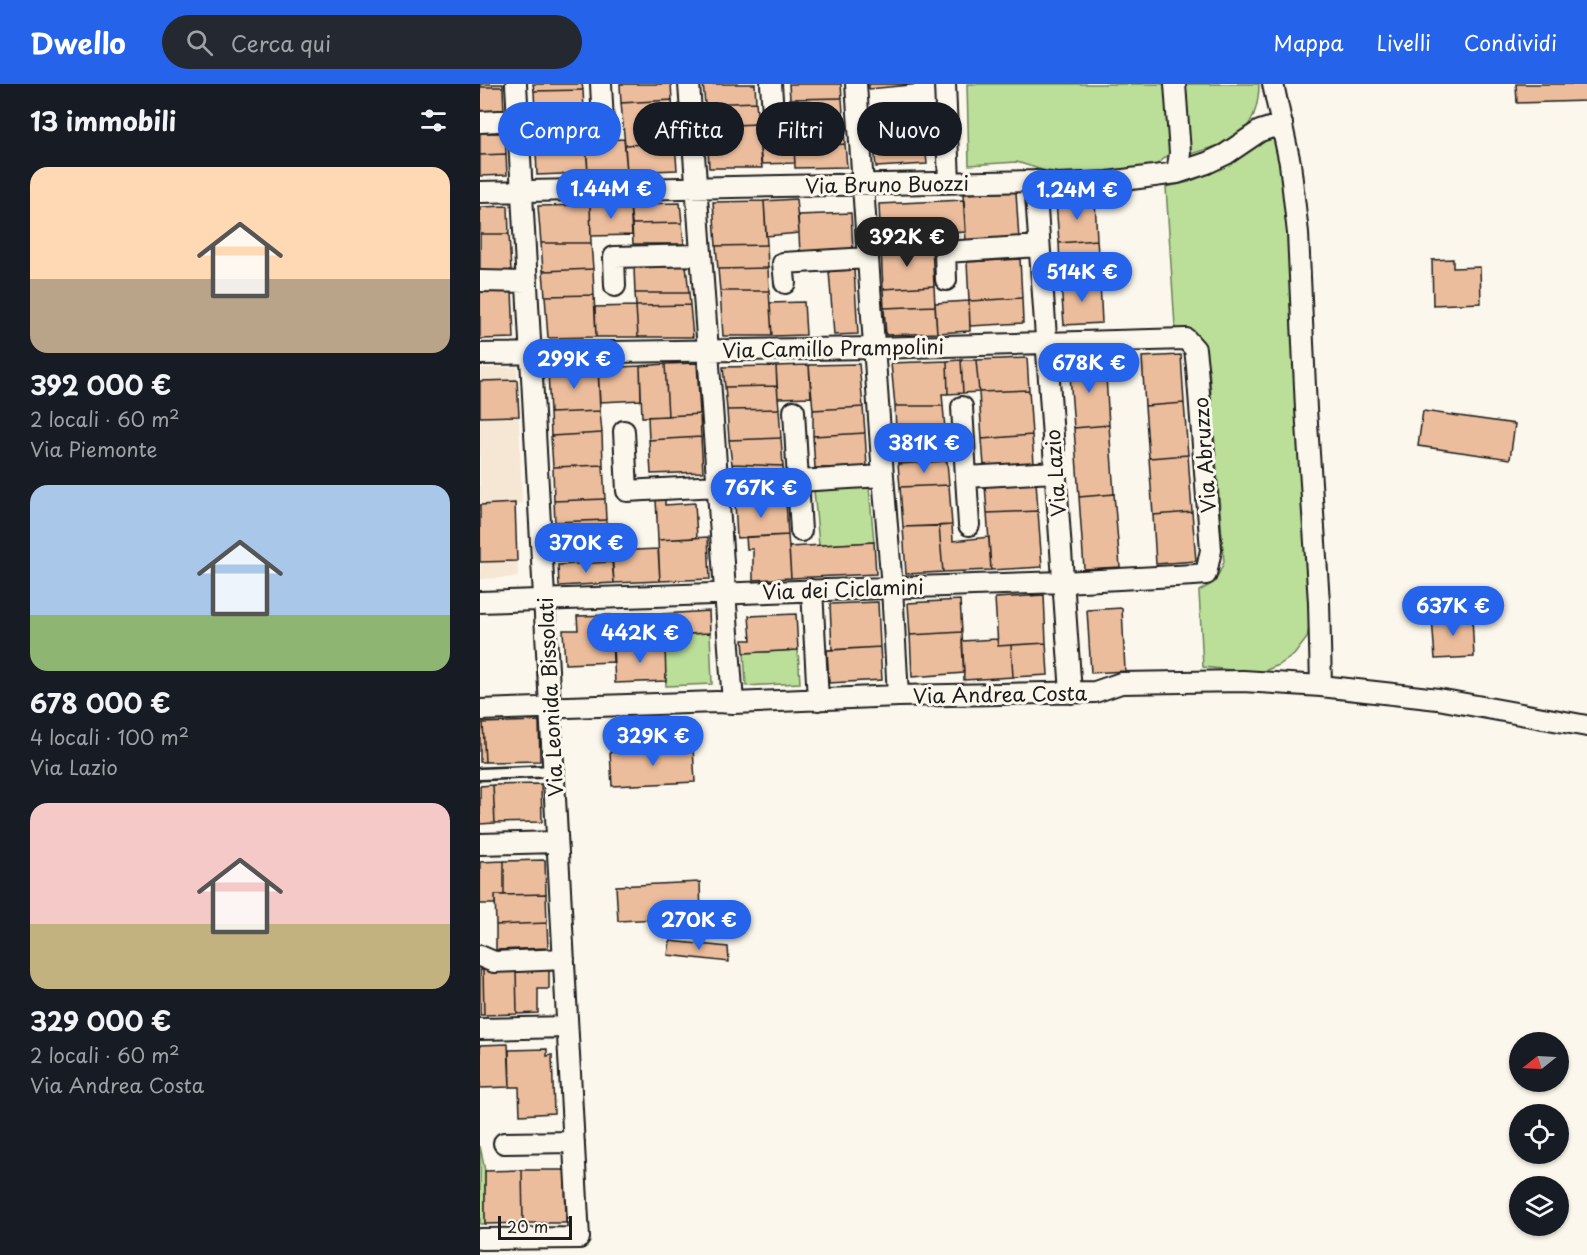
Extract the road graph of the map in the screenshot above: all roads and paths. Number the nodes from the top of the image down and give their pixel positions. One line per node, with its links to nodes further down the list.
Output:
1 (516, 84): 9 (street, Via Leonida Bissolati)
2 (601, 84): 10 (street)
3 (689, 84): 20 (street)
4 (771, 84): 11 (street)
5 (856, 84): 19 (street)
6 (945, 84): 18 (street)
7 (1174, 84): 16 (street)
8 (1273, 84): 14 (street)
9 (517, 102)
10 (602, 102)
11 (772, 102)
12 (498, 121): 13 (street)
13 (480, 122)
14 (1282, 124): 16 (street, Via Bruno Buozzi); 54 (street)
15 (520, 156): 21 (street, Via Leonida Bissolati)
16 (1177, 173): 17 (street, Via Bruno Buozzi)
17 (1035, 181): 18 (street, Via Bruno Buozzi); 23 (street, Via Lazio)
18 (949, 182): 19 (street, Via Bruno Buozzi)
19 (862, 184): 20 (street, Via Bruno Buozzi); 25 (street)
20 (695, 188): 21 (street, Via Bruno Buozzi); 24 (street)
21 (522, 191): 22 (street, Via Bruno Buozzi); 28 (street, Via Leonida Bissolati)
22 (480, 192)
23 (1039, 246): 26 (street); 32 (street, Via Lazio)
24 (700, 255): 30 (street); 34 (street)
25 (868, 258): 29 (street); 33 (street)
26 (946, 280)
27 (480, 281): 28 (street)
28 (527, 282): 35 (street, Via Leonida Bissolati)
29 (785, 283)
30 (615, 286)
31 (1186, 339): 32 (street, Via Camillo Prampolini); 47 (street, Via Abruzzo)
32 (1046, 343): 33 (street, Via Camillo Prampolini); 40 (street, Via Lazio)
33 (874, 348): 34 (street, Via Camillo Prampolini); 41 (street)
34 (707, 350): 35 (street, Via Camillo Prampolini); 44 (street)
35 (531, 353): 36 (street, Via Camillo Prampolini); 52 (street, Via Leonida Bissolati)
36 (480, 354)
37 (962, 407): 42 (street)
38 (794, 411): 43 (street)
39 (624, 430): 44 (street)
40 (1055, 472): 42 (street); 48 (street, Via Lazio)
41 (883, 476): 43 (street); 49 (street)
42 (966, 477): 45 (street)
43 (798, 481): 46 (street)
44 (717, 486): 51 (street)
45 (969, 525)
46 (801, 531)
47 (1206, 574): 48 (street, Via dei Ciclamini)
48 (1063, 582): 49 (street, Via dei Ciclamini); 55 (street, Via Lazio)
49 (892, 588): 50 (street, Via dei Ciclamini); 56 (street)
50 (812, 590): 51 (street, Via dei Ciclamini); 57 (street)
51 (725, 594): 52 (street, Via dei Ciclamini); 58 (street)
52 (544, 600): 53 (street, Via dei Ciclamini); 59 (street, Via Leonida Bissolati)
53 (480, 602)
54 (1321, 686): 55 (street, Via Andrea Costa); 61 (street, Via Andrea Costa)
55 (1071, 693): 56 (street, Via Andrea Costa)
56 (898, 696): 57 (street, Via Andrea Costa)
57 (818, 700): 58 (street, Via Andrea Costa)
58 (733, 703): 59 (street, Via Andrea Costa)
59 (550, 708): 60 (street, Via Andrea Costa); 62 (street, Via Leonida Bissolati)
60 (480, 710)
61 (1587, 726)
62 (554, 771): 63 (lane); 64 (street, Via Leonida Bissolati)
63 (480, 774)
64 (557, 842): 65 (street); 67 (street, Via Leonida Bissolati)
65 (480, 844)
66 (480, 956): 67 (street)
67 (564, 959): 68 (street, Via Leonida Bissolati)
68 (567, 1027): 69 (street); 70 (street, Via Leonida Bissolati)
69 (480, 1029)
70 (574, 1142): 71 (street); 72 (street, Via Leonida Bissolati)
71 (504, 1143)
72 (480, 1239)

